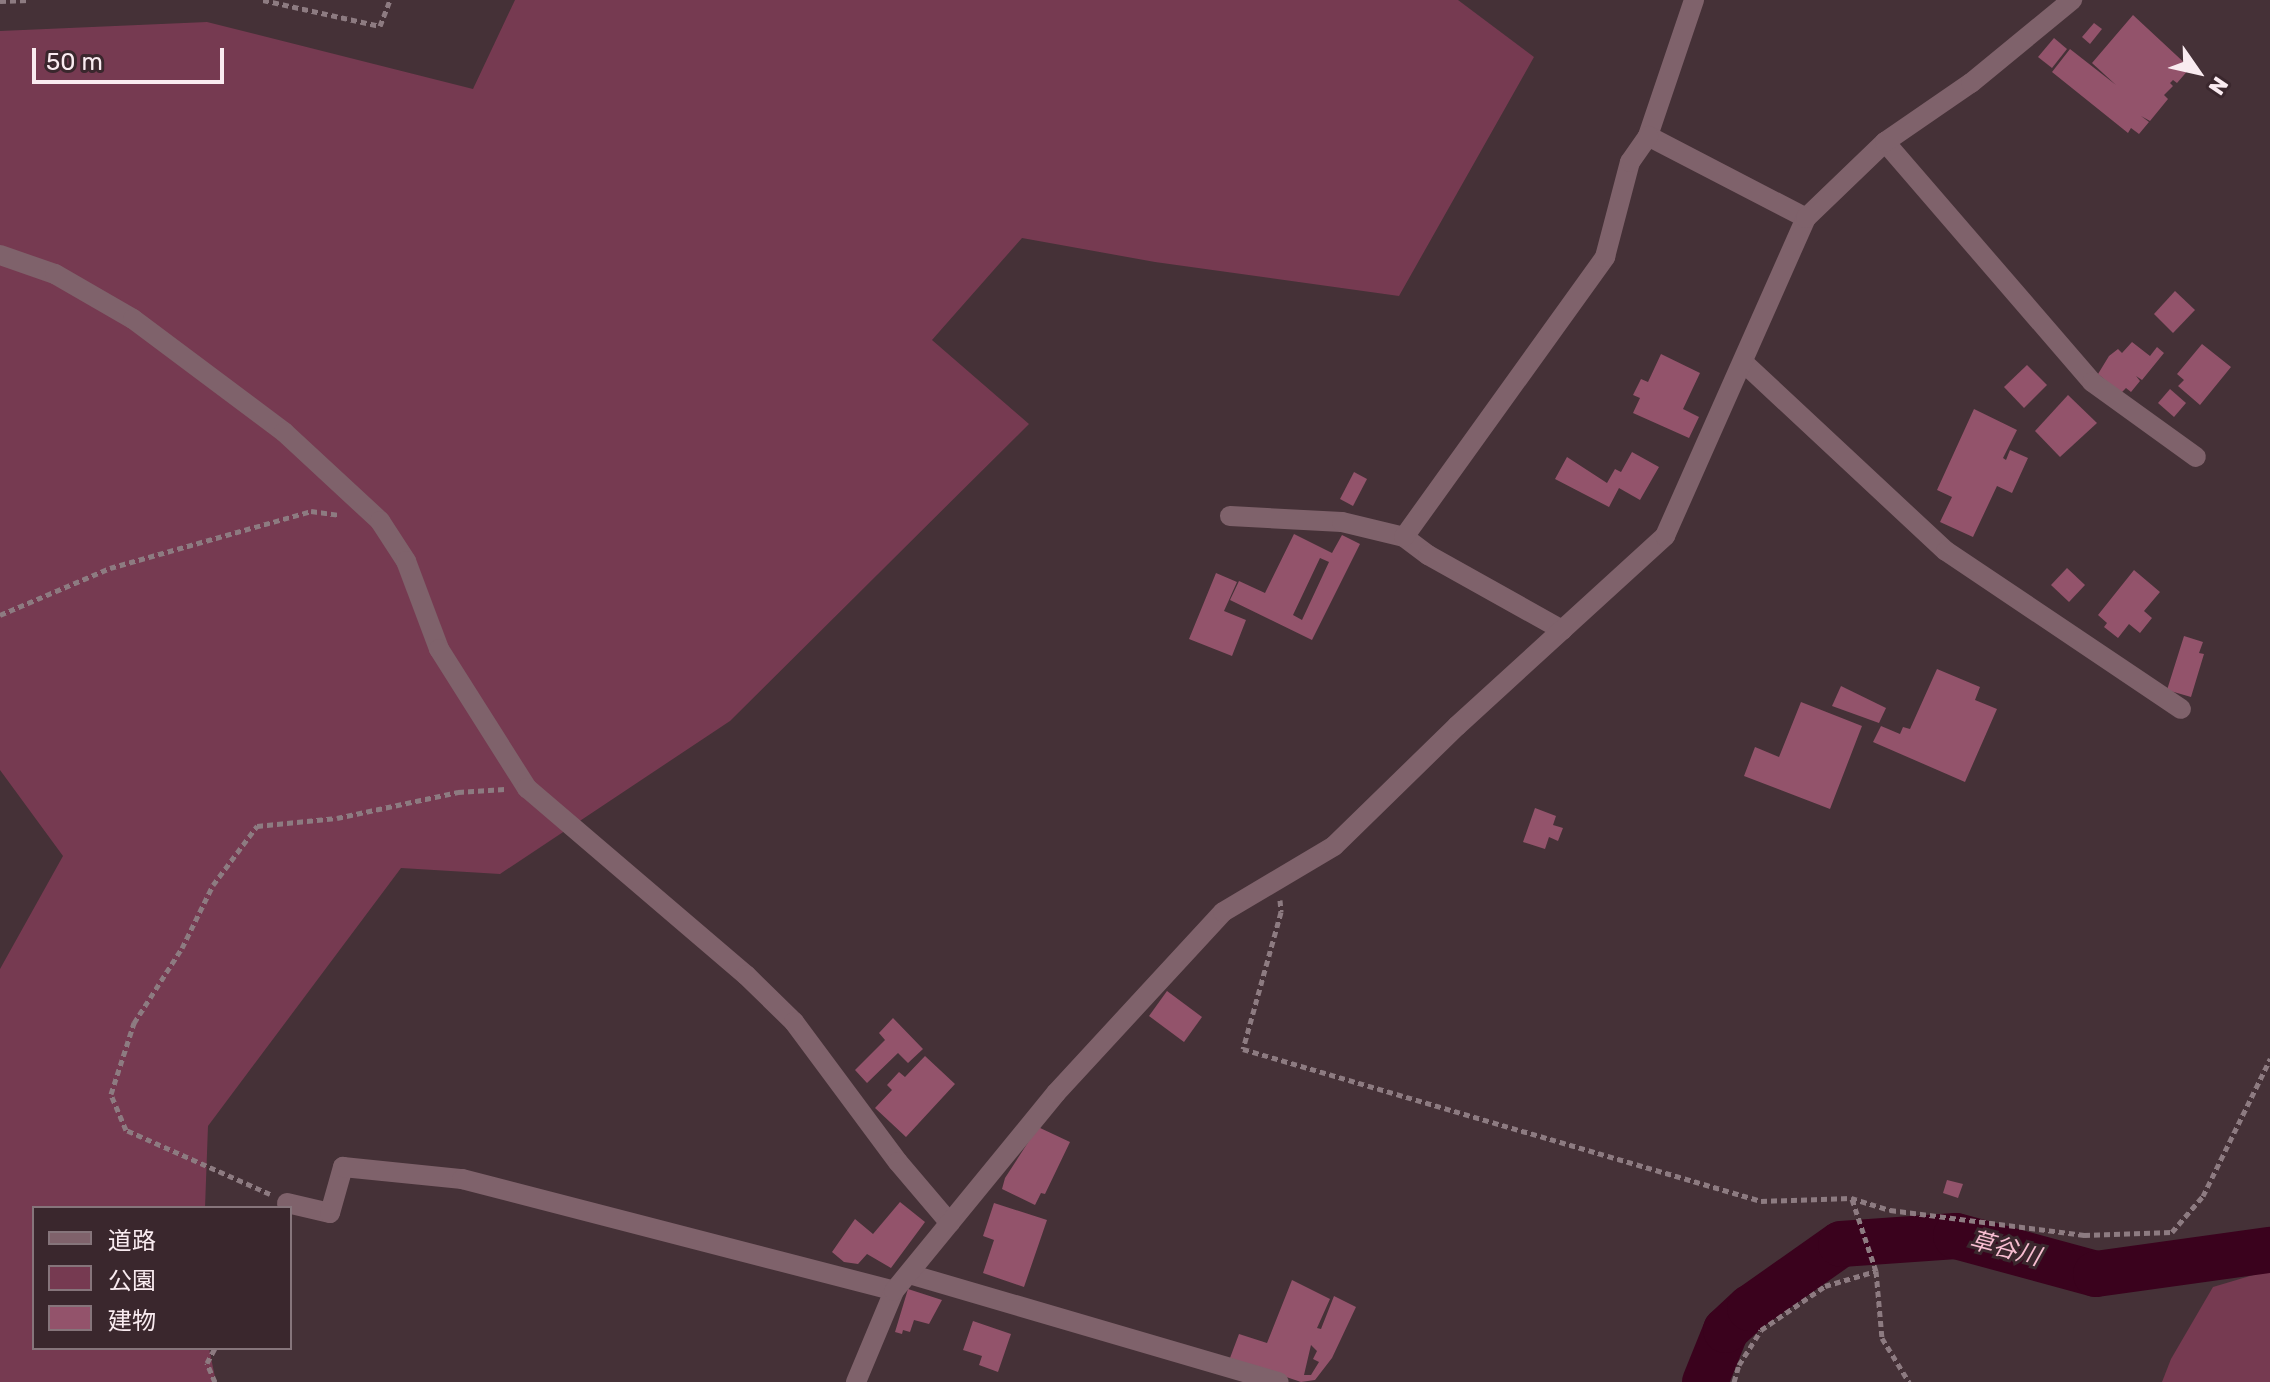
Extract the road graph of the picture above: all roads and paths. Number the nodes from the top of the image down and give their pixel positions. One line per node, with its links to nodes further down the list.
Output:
1 (29, 0): 6 (path)
2 (263, 0): 3 (path)
3 (390, 0)
4 (1694, 0): 7 (street)
5 (2072, 0): 8 (street)
6 (0, 1)
7 (1648, 136): 9 (street); 15 (street)
8 (1885, 142): 9 (street); 12 (street)
9 (1806, 218): 11 (street)
10 (0, 255): 14 (street)
11 (1743, 362): 17 (street); 18 (street)
12 (2196, 457)
13 (1230, 516): 15 (street)
14 (380, 521): 16 (path); 19 (street)
15 (1404, 537): 17 (street)
16 (0, 615)
17 (1562, 630): 20 (street)
18 (2181, 709)
19 (527, 788): 23 (path); 24 (street)
20 (1278, 879): 22 (path); 24 (street)
21 (2270, 1059): 22 (path)
22 (1851, 1198): 25 (path)
23 (287, 1203): 27 (street)
24 (950, 1223): 26 (street)
25 (1876, 1271): 32 (path); 33 (path)
26 (909, 1274): 27 (street); 31 (street)
27 (894, 1291): 30 (street)
28 (214, 1350): 29 (path)
29 (215, 1382)
30 (856, 1382)
31 (1279, 1382)
32 (1734, 1382)
33 (1909, 1382)

